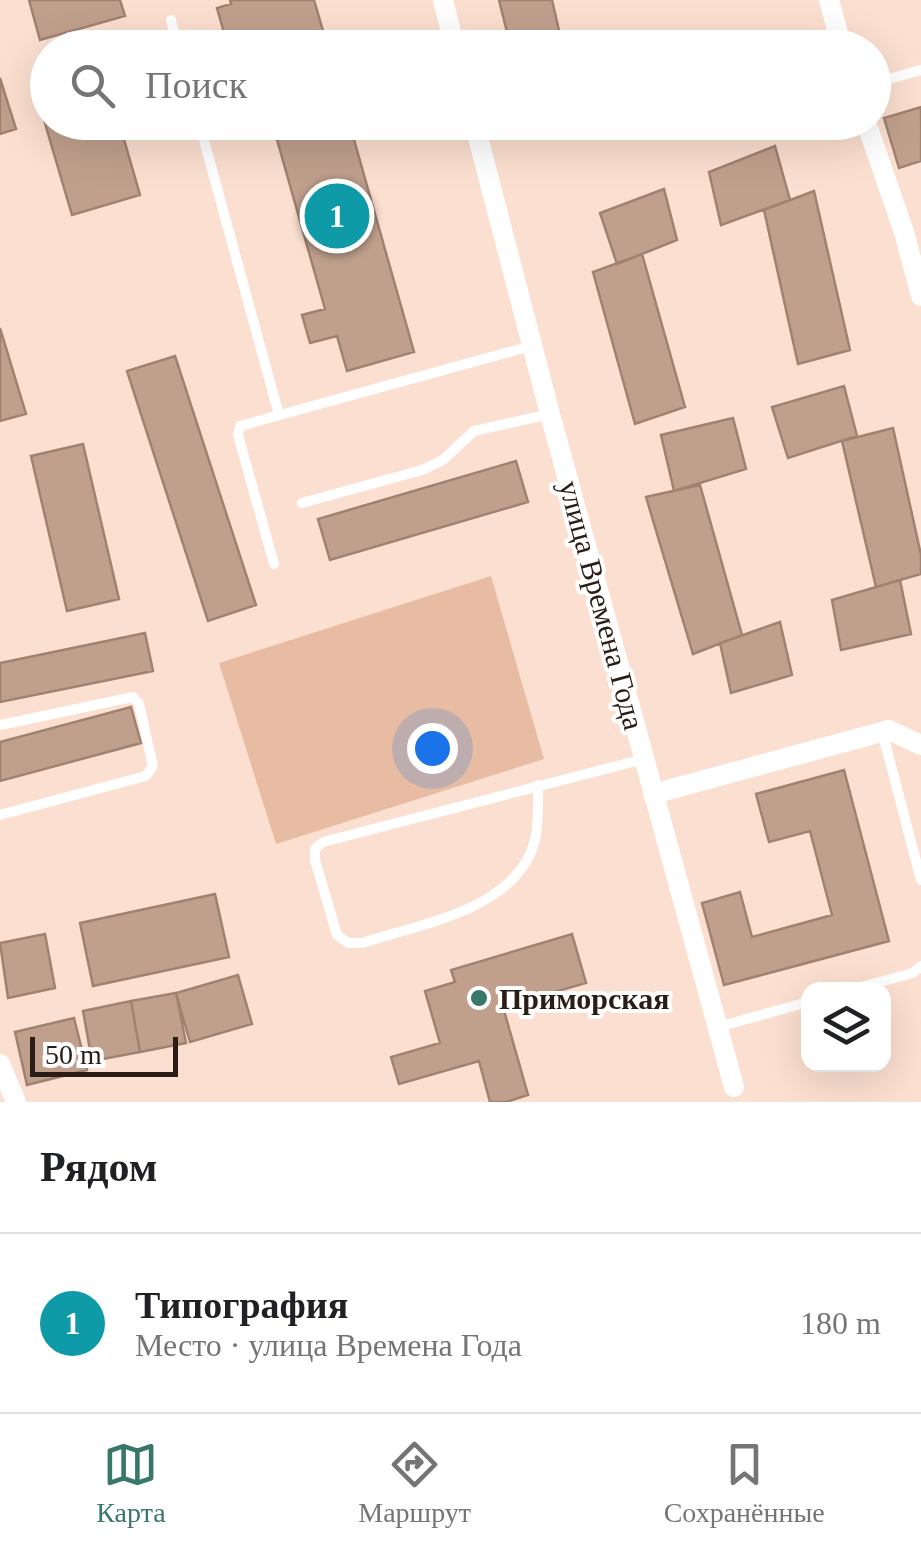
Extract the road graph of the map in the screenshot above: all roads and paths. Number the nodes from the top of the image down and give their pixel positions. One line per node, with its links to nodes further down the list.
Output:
1 (443, 0): 5 (street)
2 (829, 0): 6 (street)
3 (170, 20): 4 (lane)
4 (173, 30)
5 (450, 30)
6 (837, 30)
7 (921, 70): 8 (lane)
8 (891, 79)
9 (204, 140): 14 (lane)
10 (479, 140): 13 (street, улица Времена Года)
11 (872, 140): 12 (street)
12 (921, 296)
13 (532, 346): 14 (lane); 15 (street, улица Времена Года)
14 (279, 414): 17 (lane)
15 (550, 414): 16 (lane); 22 (street, улица Времена Года)
16 (302, 502)
17 (274, 564)
18 (921, 724): 20 (street)
19 (0, 725): 25 (lane)
20 (885, 731): 21 (street); 24 (street); 26 (lane)
21 (921, 745)
22 (644, 759): 23 (lane); 24 (street, улица Времена Года)
23 (538, 785): 23 (lane)
24 (653, 794): 30 (street, улица Времена Года)
25 (0, 814)
26 (921, 880)
27 (921, 966): 28 (lane)
28 (882, 982)
29 (801, 1004): 30 (lane)
30 (718, 1027): 32 (street, улица Времена Года)
31 (0, 1064): 33 (street)
32 (734, 1087)
33 (12, 1101)

